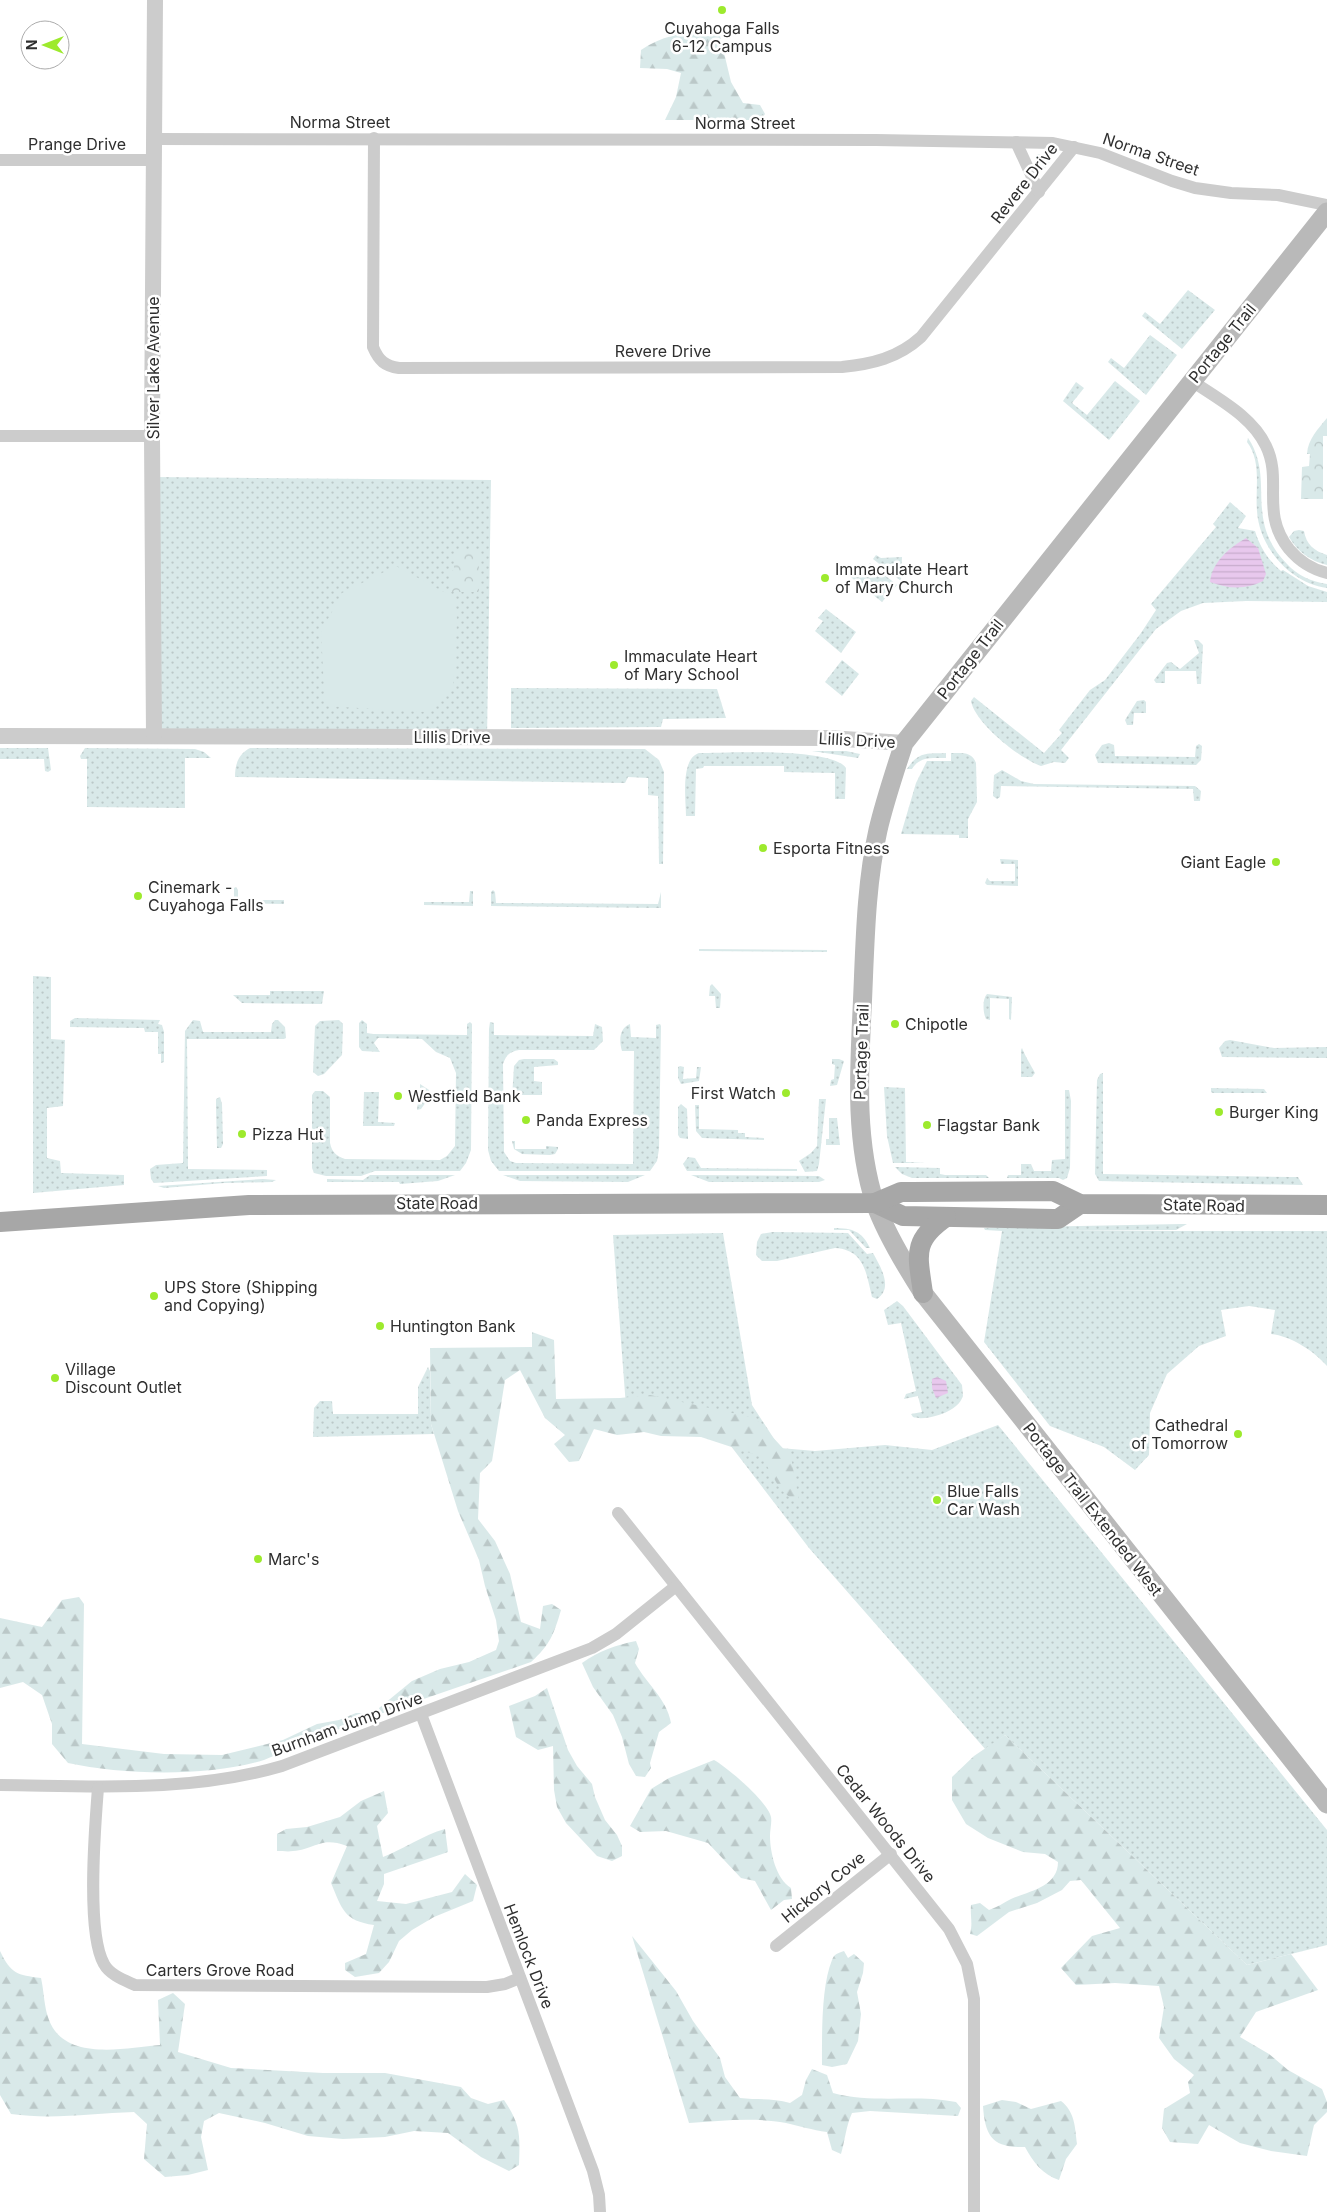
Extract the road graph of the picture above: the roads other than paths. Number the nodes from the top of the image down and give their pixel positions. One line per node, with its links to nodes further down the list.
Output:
1 (155, 0): 3 (street, Silver Lake Avenue)
2 (374, 138): 3 (street, Norma Street); 4 (street, Norma Street); 8 (street, Revere Drive)
3 (154, 139): 7 (street, Silver Lake Avenue)
4 (1016, 142): 5 (street, Norma Street); 8 (street)
5 (1074, 147): 8 (street, Revere Drive); 9 (street, Norma Street)
6 (0, 160): 7 (street, Prange Drive)
7 (154, 160): 13 (street, Silver Lake Avenue)
8 (1039, 192)
9 (1327, 205)
10 (1327, 212): 11 (main road, Portage Trail)
11 (1192, 381): 14 (street); 17 (main road, Portage Trail)
12 (0, 436): 13 (street)
13 (152, 436): 16 (street, Silver Lake Avenue)
14 (1327, 573)
15 (0, 736): 16 (street, Lillis Drive)
16 (154, 736): 17 (street, Lillis Drive)
17 (904, 742): 18 (main road, Portage Trail)
18 (875, 1203): 19 (main road, State Road); 21 (main road, State Road); 22 (main road, State Road); 23 (main road, Portage Trail Extended West)
19 (1080, 1204): 20 (main road, State Road); 21 (main road, State Road)
20 (1327, 1205)
21 (946, 1217): 23 (main road)
22 (0, 1222)
23 (923, 1293): 29 (main road, Portage Trail Extended West)
24 (618, 1513): 25 (street, Cedar Woods Drive)
25 (676, 1586): 26 (street, Burnham Jump Drive); 30 (street, Cedar Woods Drive)
26 (421, 1714): 28 (street, Burnham Jump Drive); 32 (street, Hemlock Drive)
27 (0, 1785): 28 (street, Burnham Jump Drive)
28 (98, 1788): 32 (street, Carters Grove Road)
29 (1327, 1804)
30 (891, 1854): 31 (street, Hickory Cove); 34 (street, Cedar Woods Drive)
31 (776, 1946)
32 (520, 1978): 33 (street, Hemlock Drive)
33 (600, 2212)
34 (974, 2212)

